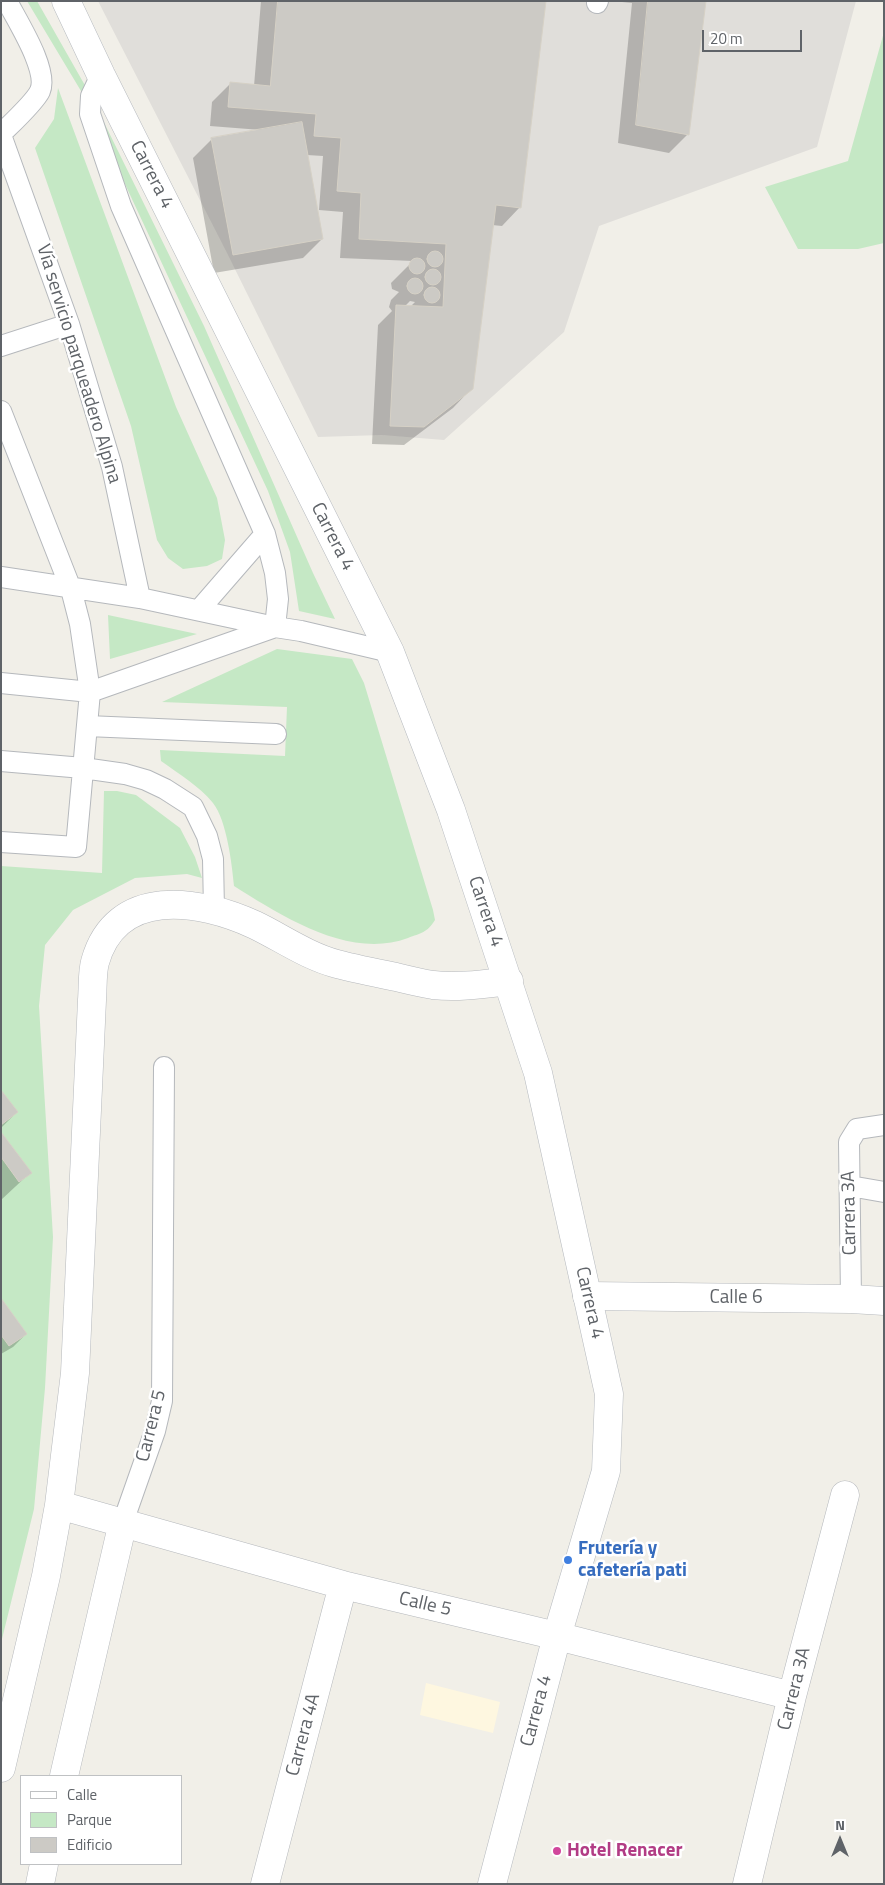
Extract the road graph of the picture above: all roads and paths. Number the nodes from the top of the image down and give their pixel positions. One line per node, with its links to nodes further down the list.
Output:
1 (8, 1): 4 (lane, Vía servicio parqueadero Alpina)
2 (66, 1): 3 (street, Carrera 4)
3 (101, 75): 8 (lane); 14 (street, Carrera 4)
4 (1, 134): 5 (lane, Vía servicio parqueadero Alpina)
5 (69, 324): 6 (lane); 11 (lane, Vía servicio parqueadero Alpina)
6 (1, 346)
7 (1, 412): 10 (lane)
8 (266, 534): 12 (lane); 13 (lane)
9 (1, 577): 10 (lane)
10 (72, 588): 11 (lane); 16 (lane)
11 (140, 598): 12 (lane)
12 (199, 610): 13 (lane)
13 (275, 627): 14 (lane); 16 (lane)
14 (390, 652): 23 (street, Carrera 4)
15 (1, 683): 16 (lane)
16 (90, 692): 17 (lane)
17 (87, 726): 18 (lane); 20 (lane)
18 (276, 734)
19 (1, 761): 20 (lane)
20 (83, 768): 21 (lane); 22 (lane)
21 (1, 842)
22 (214, 910): 23 (street); 32 (street)
23 (509, 981): 28 (street, Carrera 4)
24 (164, 1066): 33 (lane, Carrera 5)
25 (884, 1126): 26 (lane, Carrera 3A)
26 (850, 1186): 27 (lane); 29 (lane, Carrera 3A)
27 (884, 1192)
28 (587, 1296): 29 (street, Calle 6); 35 (street, Carrera 4)
29 (851, 1299): 30 (street, Calle 6)
30 (884, 1301)
31 (845, 1495): 36 (street, Carrera 3A)
32 (59, 1505): 33 (street, Calle 5); 37 (street)
33 (123, 1522): 34 (street, Calle 5); 38 (street, Carrera 5)
34 (343, 1585): 35 (street, Calle 5); 41 (street, Carrera 4A)
35 (557, 1636): 36 (street, Calle 5); 42 (street, Carrera 4)
36 (792, 1696): 43 (street, Carrera 3A)
37 (1, 1768)
38 (64, 1775)
39 (44, 1865): 40 (street)
40 (40, 1884)
41 (265, 1884)
42 (492, 1884)
43 (747, 1884)

